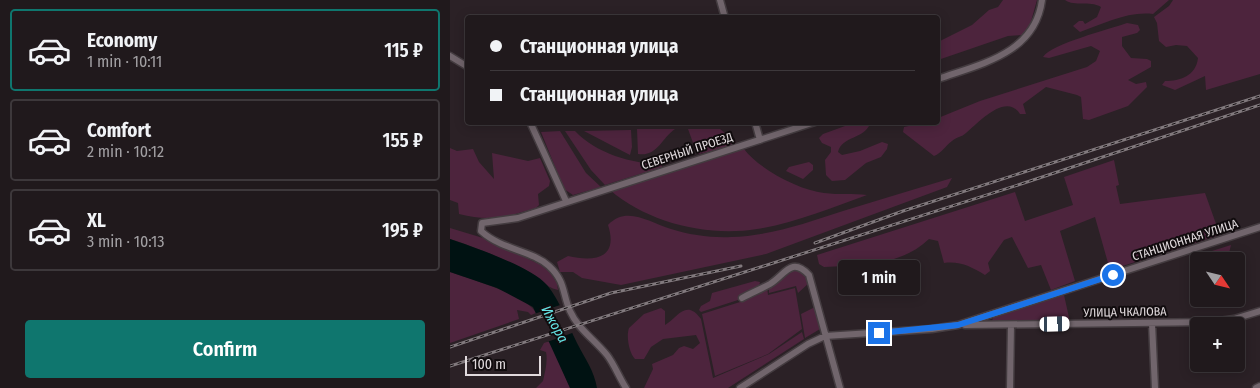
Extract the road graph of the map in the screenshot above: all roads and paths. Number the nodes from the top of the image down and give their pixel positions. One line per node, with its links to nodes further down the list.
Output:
1 (720, 0): 3 (street)
2 (1042, 0): 6 (street)
3 (724, 15)
4 (450, 56): 5 (street)
5 (465, 65)
6 (940, 78)
7 (531, 125): 11 (street)
8 (756, 125): 10 (street)
9 (806, 125): 10 (street, СЕВЕРНЫЙ ПРОЕЗД)
10 (760, 140): 11 (street, СЕВЕРНЫЙ ПРОЕЗД)
11 (566, 201): 22 (street, СЕВЕРНЫЙ ПРОЕЗД)
12 (1260, 227): 15 (street, СТАНЦИОННАЯ УЛИЦА)
13 (742, 298): 20 (street)
14 (1260, 311): 16 (street, УЛИЦА ЧКАЛОВА)
15 (986, 316): 17 (street, СТАНЦИОННАЯ УЛИЦА); 18 (street)
16 (1152, 322): 19 (street, УЛИЦА ЧКАЛОВА); 26 (street)
17 (958, 325): 18 (street, УЛИЦА ЧКАЛОВА); 20 (street, СТАНЦИОННАЯ УЛИЦА)
18 (986, 325): 19 (street, УЛИЦА ЧКАЛОВА)
19 (1011, 325): 25 (street)
20 (826, 336): 23 (street); 24 (street)
21 (1260, 386): 27 (street)
22 (626, 388)
23 (740, 388)
24 (840, 388)
25 (1010, 388)
26 (1155, 388)
27 (1256, 388)

